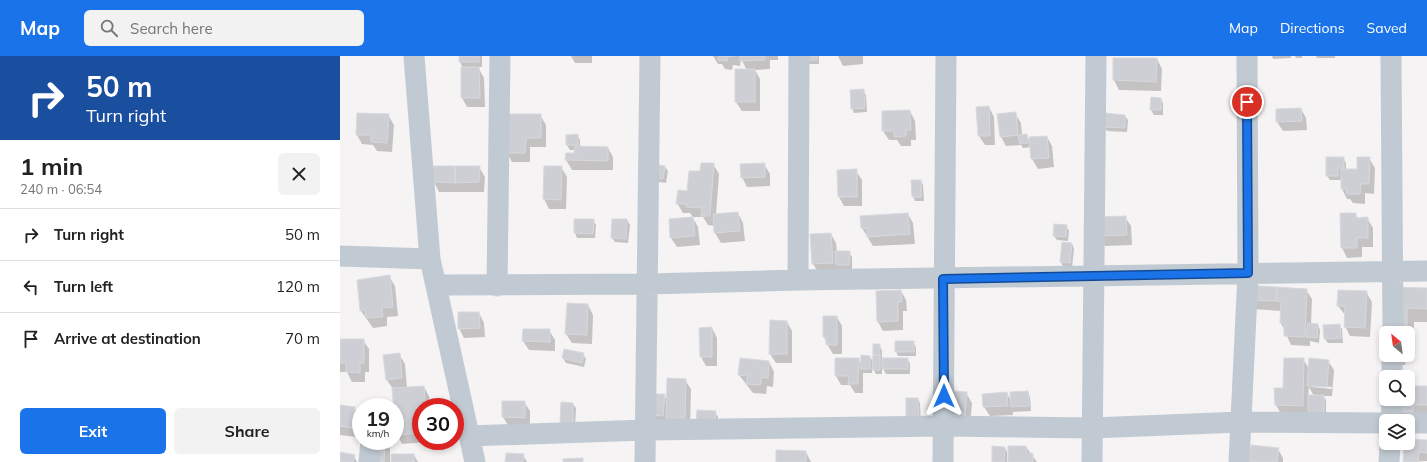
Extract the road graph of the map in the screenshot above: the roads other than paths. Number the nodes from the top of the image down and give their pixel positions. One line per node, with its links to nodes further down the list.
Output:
1 (414, 56): 10 (street)
2 (500, 56): 19 (street)
3 (650, 56): 17 (street)
4 (799, 56): 16 (street)
5 (946, 56): 15 (street)
6 (1096, 56): 14 (street)
7 (1247, 56): 13 (street)
8 (1391, 56): 11 (street)
9 (340, 256): 10 (street)
10 (430, 259): 18 (street)
11 (1394, 271): 12 (street); 13 (street); 20 (street)
12 (1427, 271)
13 (1248, 273): 14 (street); 21 (street)
14 (1093, 277): 15 (street); 26 (street)
15 (943, 279): 16 (street); 25 (street)
16 (798, 280): 17 (street)
17 (648, 284): 19 (street); 27 (street)
18 (437, 285): 19 (street); 28 (street)
19 (497, 286)
20 (1393, 326)
21 (1241, 422): 22 (street); 26 (street); 36 (street)
22 (1379, 423)
23 (1415, 423): 24 (street)
24 (1427, 423)
25 (944, 426): 26 (street); 27 (street); 34 (street)
26 (1092, 428): 35 (street)
27 (646, 430): 28 (street); 33 (street)
28 (469, 436): 32 (street)
29 (370, 450): 31 (street)
30 (1390, 450): 37 (street)
31 (369, 462)
32 (475, 462)
33 (645, 462)
34 (943, 462)
35 (1092, 462)
36 (1239, 462)
37 (1389, 462)

